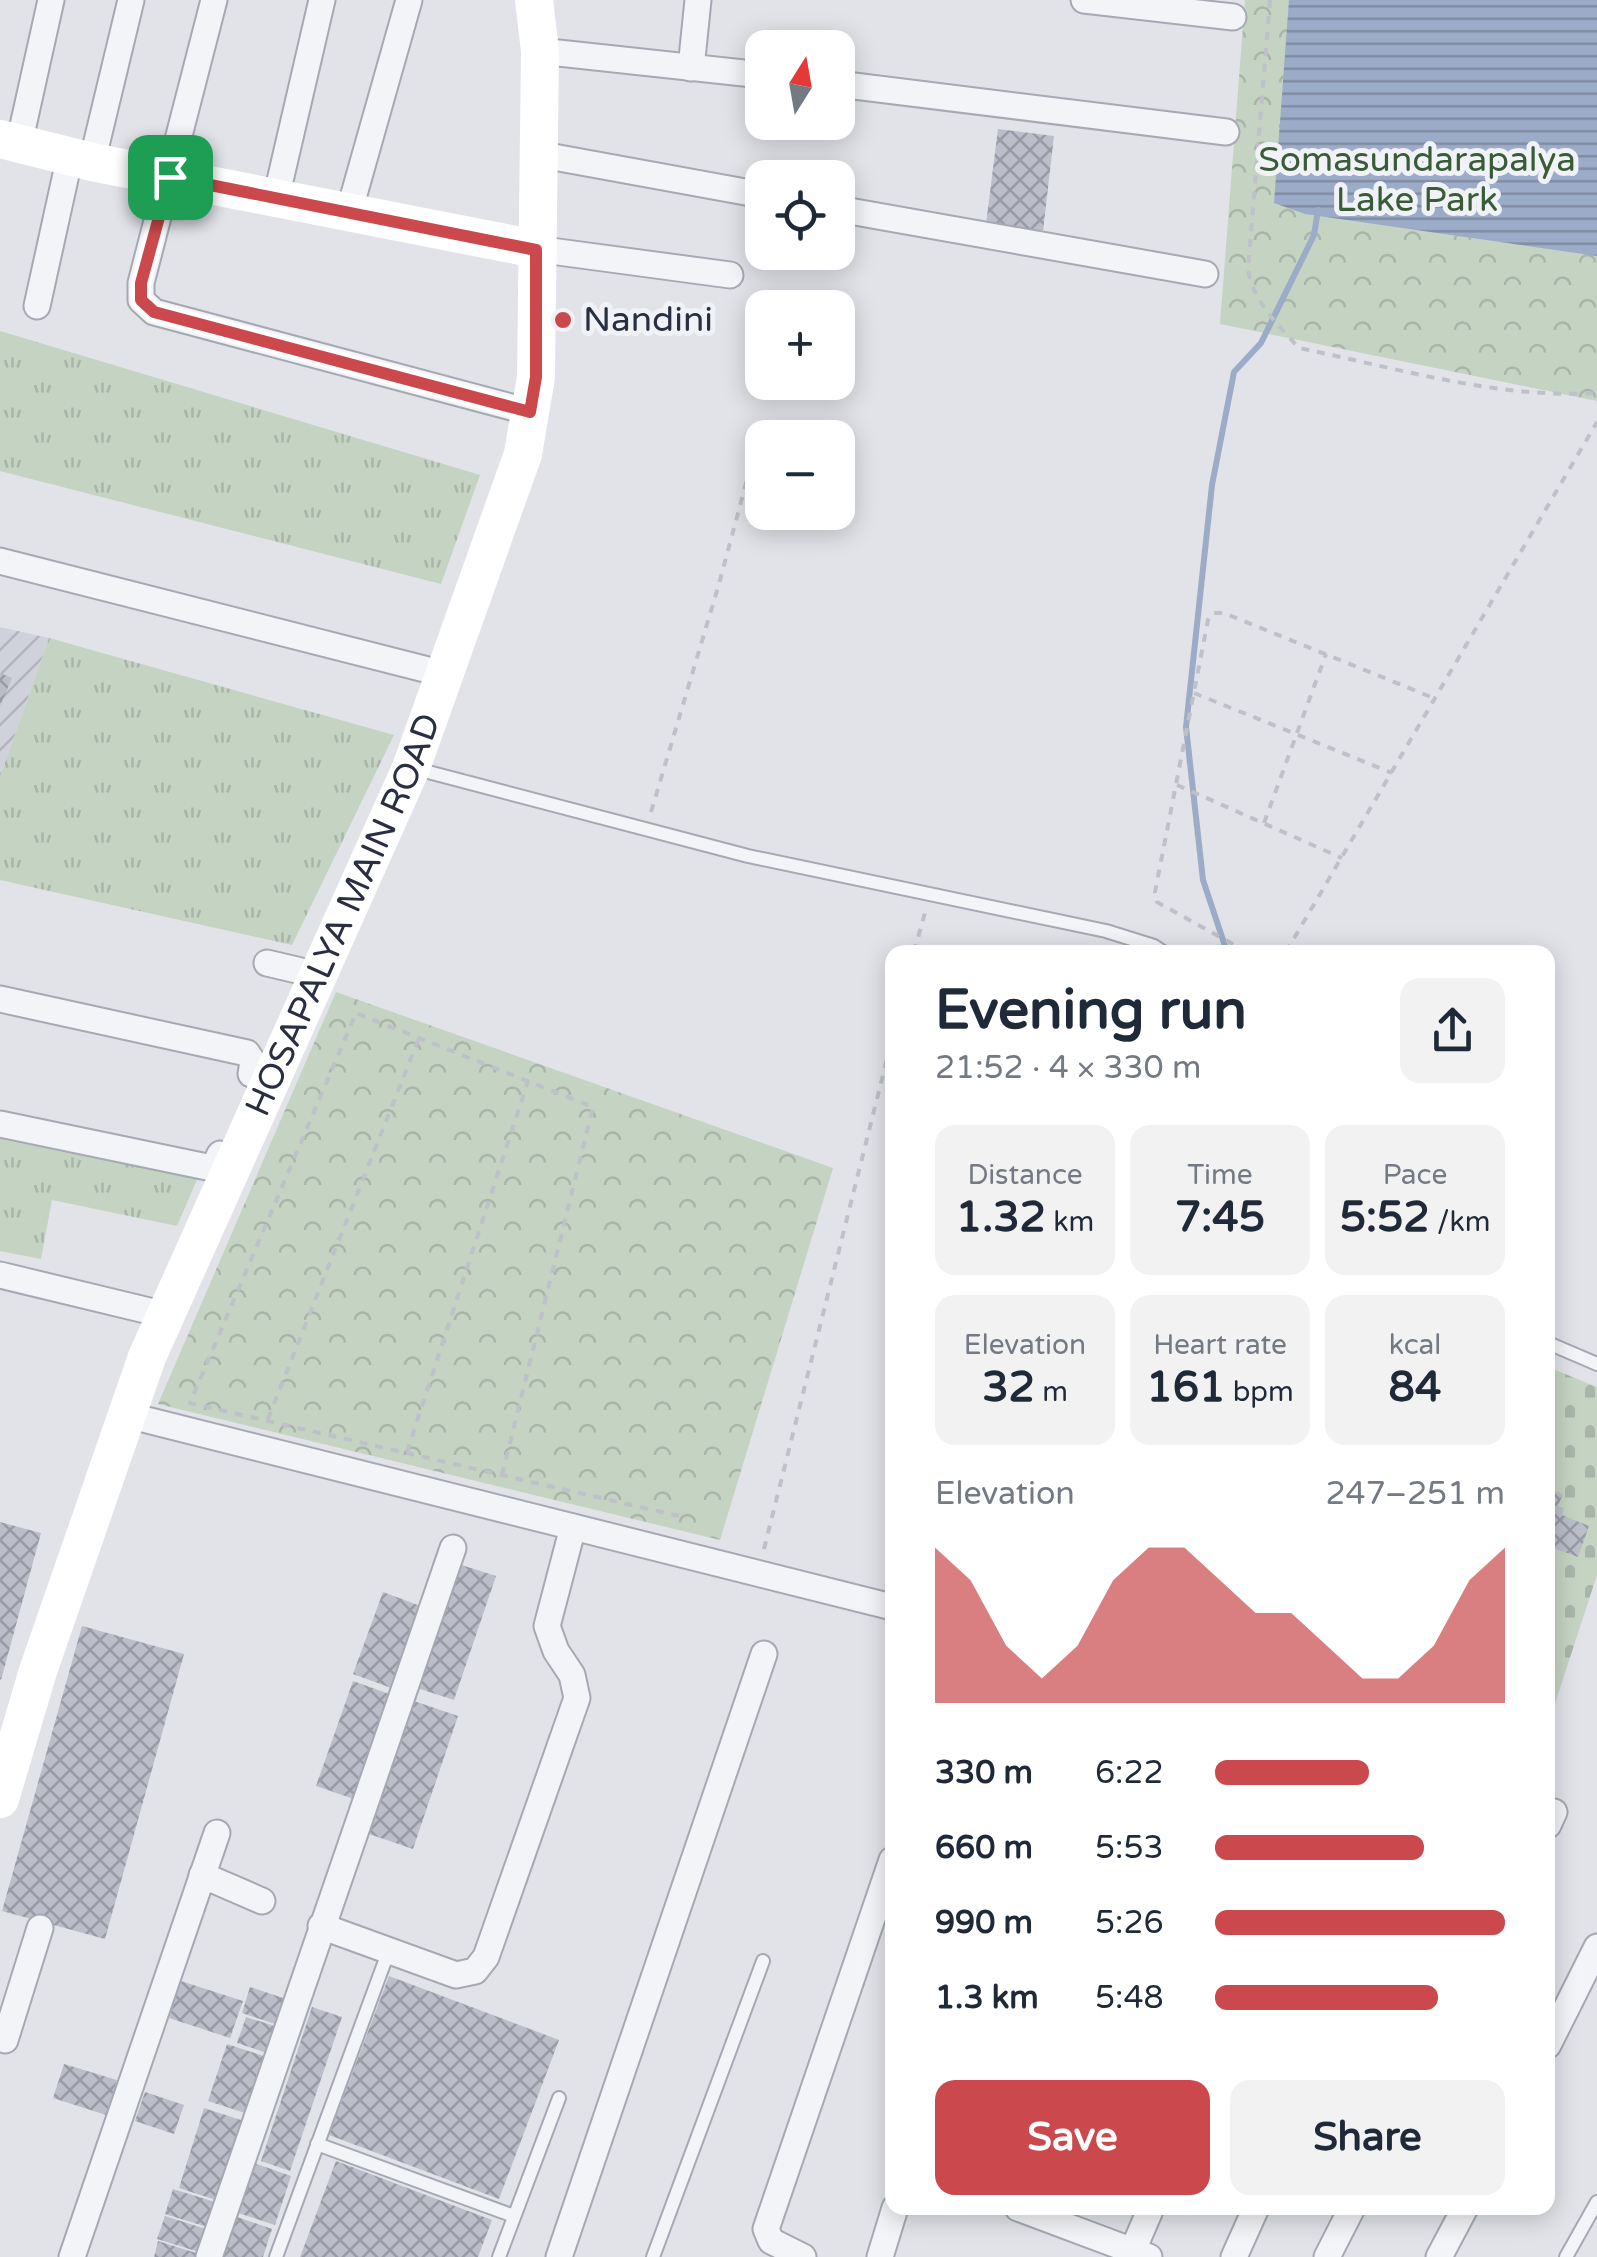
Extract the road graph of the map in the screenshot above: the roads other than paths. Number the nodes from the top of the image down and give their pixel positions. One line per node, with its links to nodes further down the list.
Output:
1 (51, 0): 16 (street)
2 (130, 0): 18 (street)
3 (214, 0): 19 (street)
4 (322, 0): 21 (street)
5 (409, 0): 22 (street)
6 (534, 0): 11 (street, HOSAPALYA MAIN ROAD)
7 (698, 0): 12 (street)
8 (1095, 1): 9 (street)
9 (1199, 6): 10 (street)
10 (1233, 17)
11 (540, 51): 12 (street); 17 (street, HOSAPALYA MAIN ROAD)
12 (692, 68): 13 (street)
13 (745, 74)
14 (855, 86): 15 (street)
15 (1226, 132)
16 (10, 141): 18 (street)
17 (536, 154): 20 (street); 24 (street, HOSAPALYA MAIN ROAD)
18 (81, 159): 19 (street); 27 (street)
19 (170, 177): 21 (street); 28 (street)
20 (745, 193)
21 (276, 198): 22 (street)
22 (349, 212): 24 (street)
23 (855, 212): 25 (street)
24 (536, 250): 26 (street); 28 (street, HOSAPALYA MAIN ROAD)
25 (1205, 274)
26 (730, 276)
27 (37, 306)
28 (530, 412): 30 (street, HOSAPALYA MAIN ROAD)
29 (0, 561): 30 (street)
30 (444, 674): 31 (street, HOSAPALYA MAIN ROAD)
31 (411, 768): 32 (lane); 34 (street, HOSAPALYA MAIN ROAD)
32 (1151, 945)
33 (267, 962): 34 (street)
34 (318, 976): 36 (street, HOSAPALYA MAIN ROAD)
35 (0, 999): 36 (street)
36 (271, 1081): 38 (street, HOSAPALYA MAIN ROAD)
37 (0, 1124): 38 (street)
38 (237, 1157): 40 (street, HOSAPALYA MAIN ROAD)
39 (0, 1275): 40 (street)
40 (166, 1315): 43 (street, HOSAPALYA MAIN ROAD)
41 (1555, 1345): 42 (lane)
42 (1597, 1364)
43 (127, 1415): 44 (street); 48 (street, HOSAPALYA MAIN ROAD)
44 (573, 1527): 46 (street); 56 (street)
45 (453, 1548): 53 (street)
46 (885, 1605)
47 (764, 1654): 75 (street)
48 (0, 1799)
49 (217, 1833): 50 (street)
50 (202, 1875): 52 (street); 71 (street)
51 (885, 1880): 77 (street)
52 (262, 1900)
53 (321, 1926): 56 (street); 72 (street)
54 (40, 1928): 59 (street)
55 (1597, 1948): 58 (street)
56 (389, 1950): 61 (lane)
57 (763, 1961): 76 (lane)
58 (1555, 2030)
59 (0, 2038)
60 (558, 2098): 68 (lane)
61 (317, 2144): 68 (lane); 73 (lane)
62 (1597, 2202): 82 (lane)
63 (893, 2215): 78 (street)
64 (1148, 2215): 70 (street)
65 (1253, 2215): 79 (street)
66 (1348, 2215): 80 (street)
67 (1460, 2215): 81 (street)
68 (514, 2216): 74 (lane)
69 (1067, 2216): 70 (street)
70 (1137, 2255)
71 (72, 2257)
72 (209, 2257)
73 (276, 2257)
74 (499, 2257)
75 (559, 2257)
76 (653, 2257)
77 (803, 2257)
78 (880, 2257)
79 (1234, 2257)
80 (1327, 2257)
81 (1439, 2257)
82 (1566, 2257)

